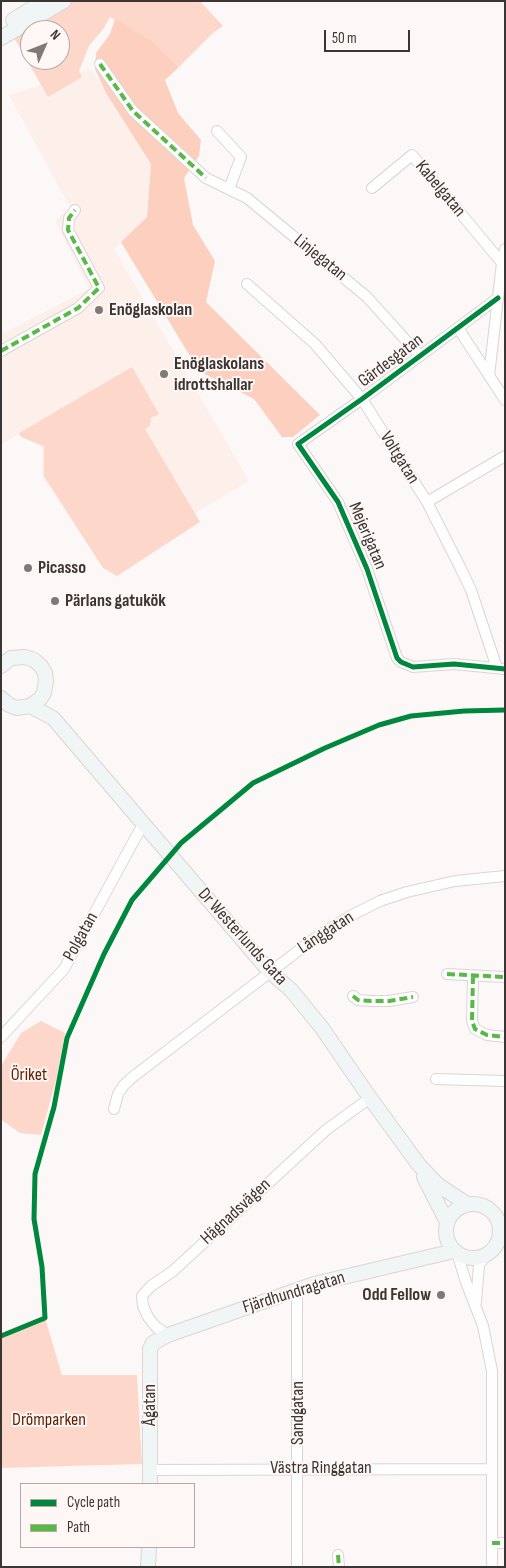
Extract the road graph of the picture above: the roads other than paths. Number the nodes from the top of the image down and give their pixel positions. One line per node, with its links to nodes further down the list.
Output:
1 (44, 1): 3 (main road)
2 (64, 1): 4 (main road)
3 (1, 28)
4 (1, 38)
5 (100, 64): 8 (street, Linjegatan)
6 (217, 131): 8 (street)
7 (372, 188): 11 (street, Kabelgatan)
8 (229, 189): 16 (street, Linjegatan)
9 (75, 210): 15 (street)
10 (505, 249): 11 (street)
11 (502, 263): 13 (street)
12 (247, 284): 18 (street, Voltgatan)
13 (498, 298): 14 (street, Gärdesgatan); 17 (street)
14 (458, 328): 16 (street, Gärdesgatan); 17 (street)
15 (1, 351)
16 (420, 356): 18 (street, Gärdesgatan)
17 (489, 376): 19 (street)
18 (362, 399): 20 (street, Gärdesgatan); 22 (street, Voltgatan)
19 (505, 400)
20 (298, 444): 24 (street, Mejerigatan)
21 (505, 456): 22 (street)
22 (427, 502): 24 (street, Voltgatan)
23 (4, 658): 25 (main road, Dr Westerlunds Gata)
24 (501, 669)
25 (44, 693): 27 (main road); 28 (main road, Dr Westerlunds Gata)
26 (1, 698): 27 (main road, Dr Westerlunds Gata)
27 (30, 706): 28 (main road, Dr Westerlunds Gata)
28 (53, 718): 29 (main road, Dr Westerlunds Gata)
29 (143, 824): 31 (main road, Dr Westerlunds Gata); 37 (street, Polgatan)
30 (505, 876): 31 (street, Långgatan)
31 (270, 972): 41 (main road, Dr Westerlunds Gata); 42 (street, Långgatan)
32 (448, 974): 33 (street)
33 (473, 976): 34 (street); 38 (street)
34 (505, 977)
35 (353, 996): 36 (street)
36 (414, 997)
37 (1, 1037)
38 (505, 1037)
39 (436, 1079): 40 (street)
40 (505, 1081)
41 (370, 1098): 43 (main road, Dr Westerlunds Gata); 52 (street, Hägnadsvägen)
42 (114, 1110)
43 (418, 1165): 44 (main road, Dr Westerlunds Gata); 46 (main road, Dr Westerlunds Gata)
44 (468, 1204): 45 (main road, Dr Westerlunds Gata); 46 (main road)
45 (502, 1224): 47 (main road, Dr Westerlunds Gata)
46 (447, 1228): 48 (main road, Dr Westerlunds Gata); 49 (main road)
47 (494, 1251): 48 (main road); 51 (street)
48 (456, 1252): 49 (main road, Fjärdhundragatan); 51 (street)
49 (423, 1258): 50 (main road, Fjärdhundragatan)
50 (297, 1290): 52 (main road, Fjärdhundragatan); 53 (street, Sandgatan)
51 (475, 1308): 54 (street)
52 (168, 1335): 55 (main road, Ågatan)
53 (298, 1468): 54 (street, Västra Ringgatan); 55 (street, Västra Ringgatan); 62 (street, Sandgatan)
54 (492, 1469): 57 (street)
55 (151, 1470): 56 (main road, Ågatan)
56 (150, 1483)
57 (492, 1543): 58 (street); 64 (street)
58 (505, 1543)
59 (149, 1548): 61 (main road)
60 (338, 1555): 63 (street)
61 (148, 1567)
62 (298, 1567)
63 (339, 1567)
64 (492, 1567)

